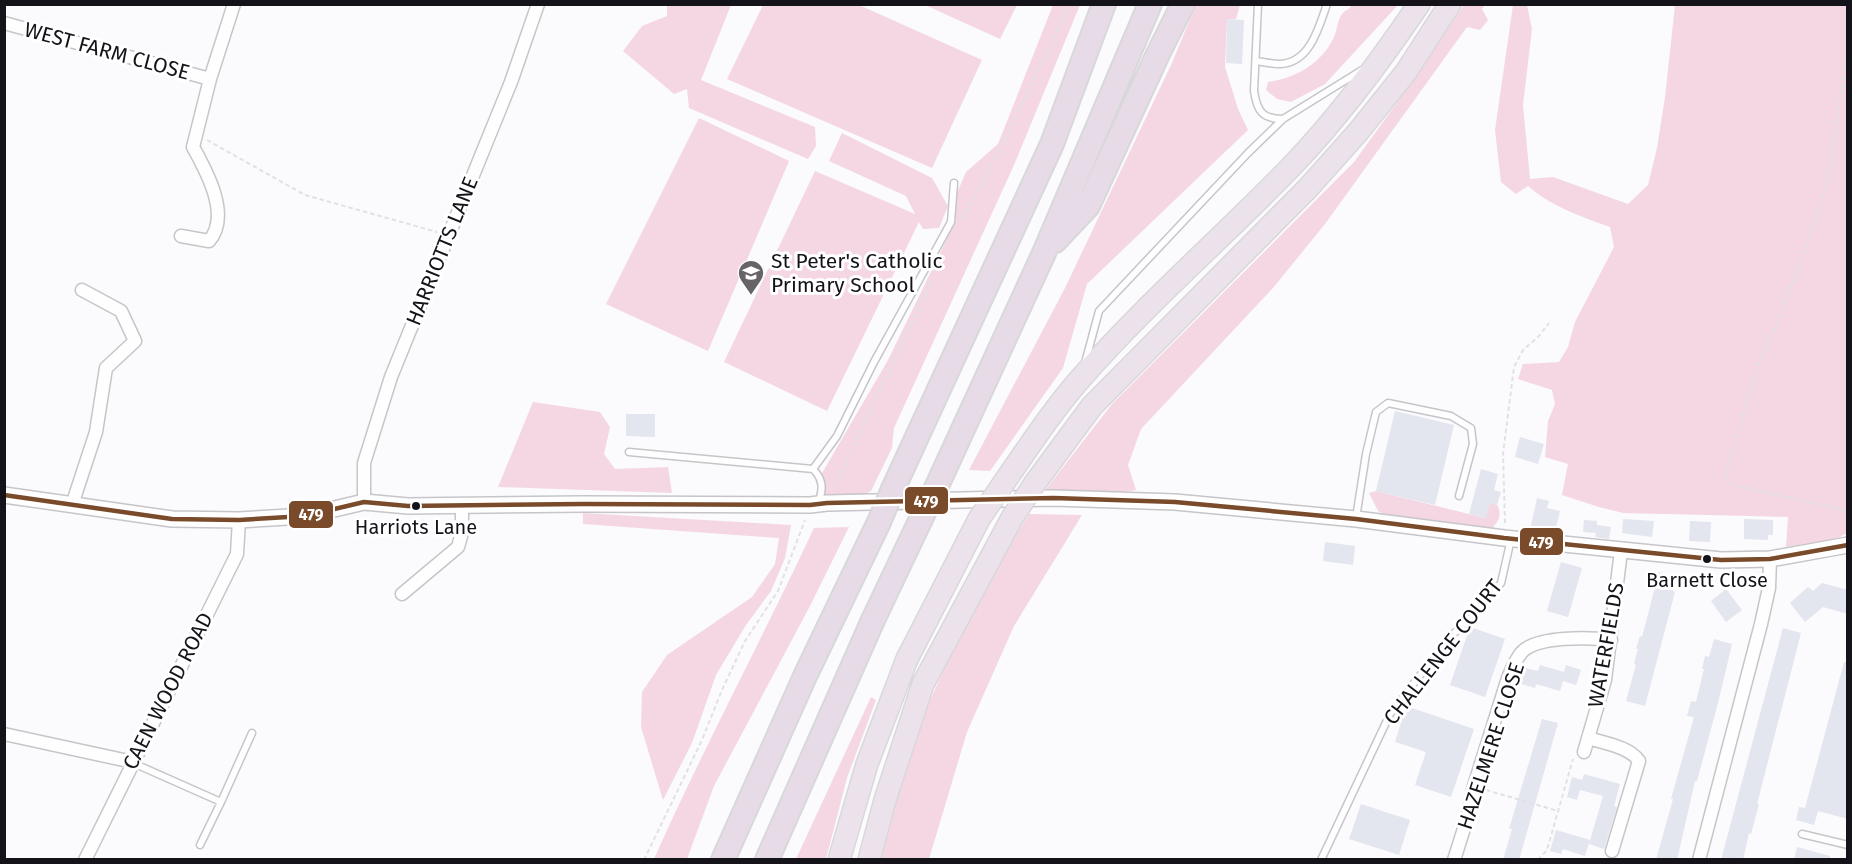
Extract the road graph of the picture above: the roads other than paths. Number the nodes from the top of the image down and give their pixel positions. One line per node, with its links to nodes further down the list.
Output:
1 (234, 4): 13 (street, WEST FARM CLOSE)
2 (538, 4): 24 (street, HARRIOTTS LANE)
3 (1104, 4): 47 (highway, bridge)
4 (1150, 4): 17 (highway)
5 (1183, 4): 17 (highway)
6 (1258, 4): 12 (lane)
7 (1328, 4): 12 (lane)
8 (1419, 4): 11 (highway)
9 (1450, 4): 50 (highway, bridge)
10 (4, 23): 13 (street, WEST FARM CLOSE)
11 (1385, 56): 14 (lane); 19 (highway)
12 (1256, 61): 14 (lane)
13 (210, 79): 16 (street, WEST FARM CLOSE)
14 (1283, 119): 19 (lane)
15 (954, 183): 21 (lane)
16 (181, 236)
17 (1044, 253): 48 (highway, bridge)
18 (82, 290): 25 (street)
19 (1081, 378): 49 (highway, bridge)
20 (629, 452): 21 (lane)
21 (813, 469): 27 (lane)
22 (4, 495): 25 (street)
23 (1460, 496): 28 (lane)
24 (363, 501): 26 (street); 29 (street)
25 (72, 504): 29 (street)
26 (462, 505): 27 (street); 34 (street)
27 (814, 505): 28 (street)
28 (1356, 519): 30 (street)
29 (239, 520): 40 (street, CAEN WOOD ROAD)
30 (1508, 538): 32 (street); 51 (lane, CHALLENGE COURT)
31 (1848, 545): 33 (street)
32 (1622, 551): 33 (street); 35 (street, WATERFIELDS)
33 (1770, 559): 53 (street)
34 (402, 594)
35 (1611, 640): 38 (street, WATERFIELDS); 52 (street, HAZELMERE CLOSE)
36 (252, 733): 41 (lane)
37 (4, 734): 40 (street)
38 (1588, 738): 39 (street, WATERFIELDS); 45 (street)
39 (1584, 752)
40 (133, 762): 41 (lane); 46 (street, CAEN WOOD ROAD)
41 (221, 802): 43 (lane)
42 (1802, 834): 44 (lane)
43 (200, 845)
44 (1848, 845)
45 (1612, 851)
46 (85, 860)
47 (723, 860)
48 (767, 860)
49 (839, 860)
50 (869, 860)
51 (1321, 860)
52 (1454, 860)
53 (1699, 860)

